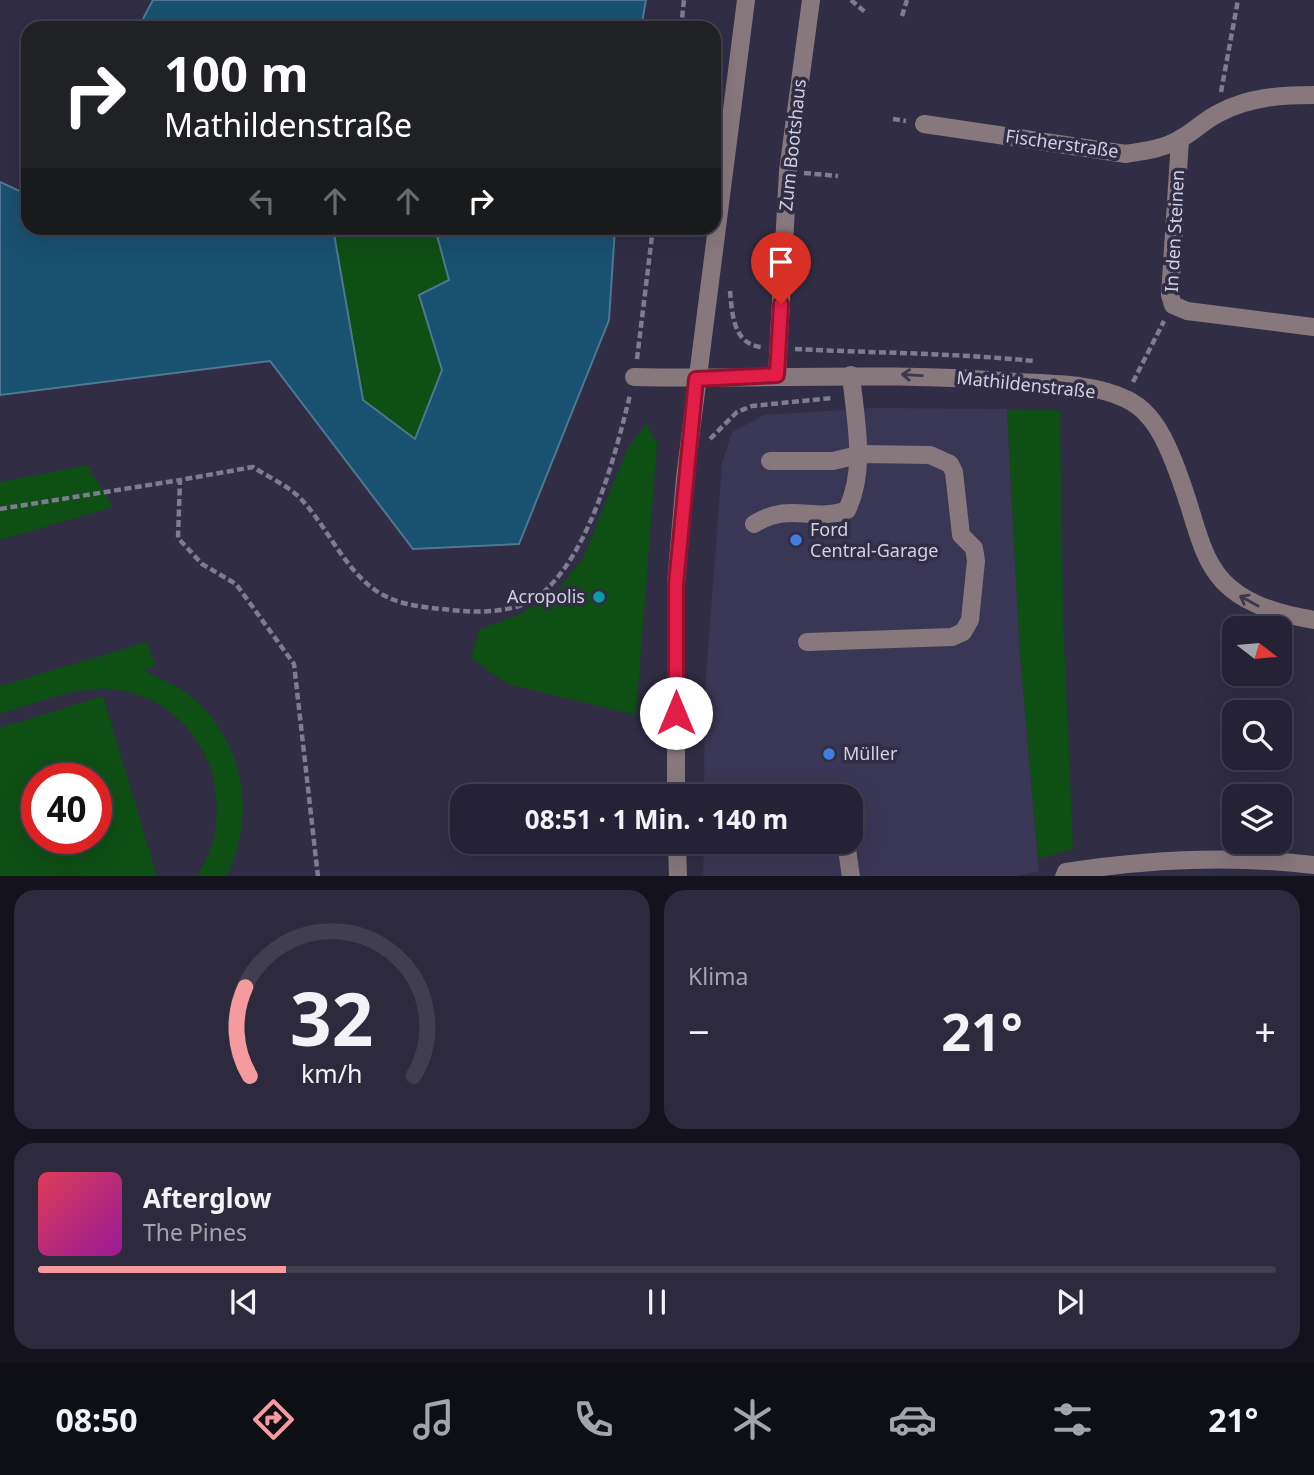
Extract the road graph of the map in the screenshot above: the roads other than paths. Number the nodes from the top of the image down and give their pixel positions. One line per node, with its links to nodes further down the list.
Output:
1 (746, 0): 6 (street)
2 (811, 0): 9 (street, Zum Bootshaus)
3 (1314, 95): 5 (street, Fischerstraße)
4 (924, 124): 5 (street, Fischerstraße)
5 (1180, 140): 8 (street, In den Steinen)
6 (721, 190)
7 (715, 235): 12 (street)
8 (1314, 327)
9 (777, 375): 10 (street, Mathildenstraße); 12 (street, Mathildenstraße)
10 (846, 375): 13 (street); 16 (street, Mathildenstraße, one-way to 10)
11 (634, 377): 12 (street, Mathildenstraße)
12 (696, 379): 18 (street)
13 (858, 456): 14 (street); 15 (street); 17 (street)
14 (769, 461)
15 (754, 524)
16 (1314, 620)
17 (807, 642)
18 (676, 784)
19 (677, 854): 23 (street)
20 (848, 854): 24 (street)
21 (1314, 865): 22 (street)
22 (1065, 874)
23 (678, 876)
24 (851, 876)

